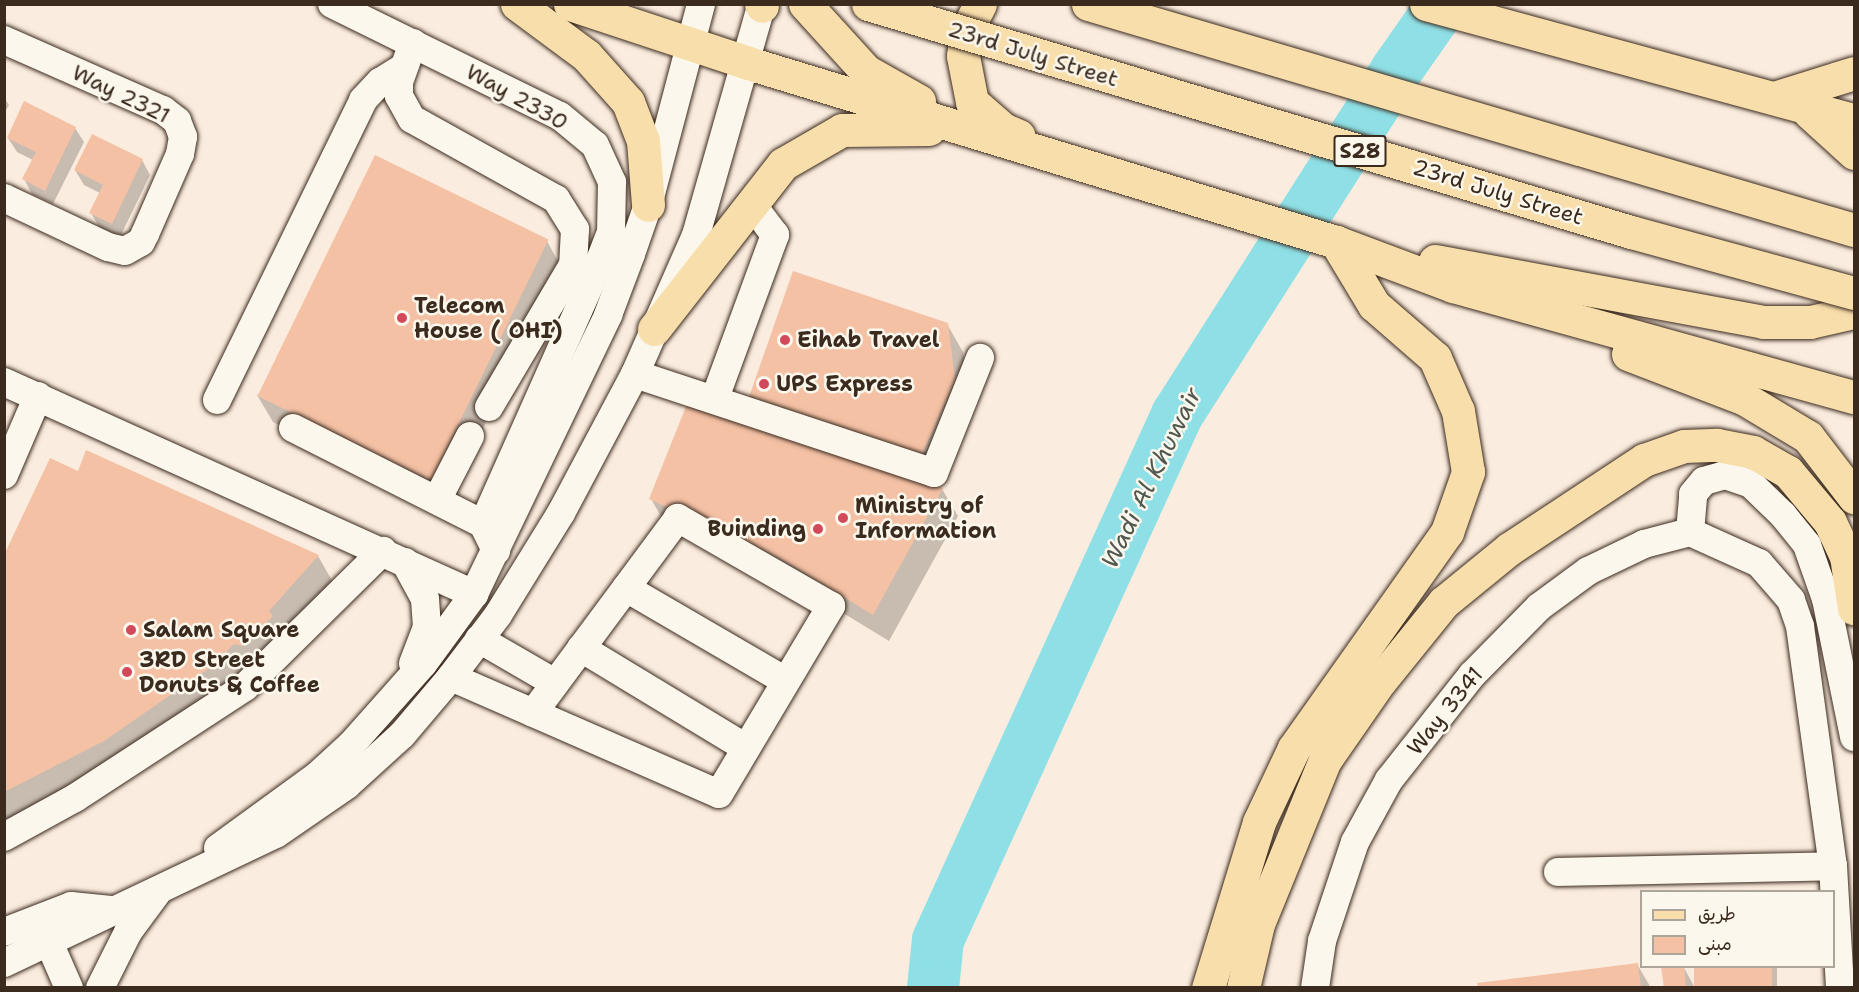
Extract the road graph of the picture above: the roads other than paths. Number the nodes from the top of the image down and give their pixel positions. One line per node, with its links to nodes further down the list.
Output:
1 (332, 4): 12 (street, Way 2330)
2 (517, 4): 23 (main road)
3 (570, 4): 13 (main road)
4 (701, 4): 13 (street)
5 (805, 4): 18 (main road)
6 (868, 4): 29 (main road, 23rd July Street / S28, bridge)
7 (980, 4): 20 (main road)
8 (1088, 4): 25 (main road)
9 (1426, 4): 17 (main road)
10 (762, 5): 14 (street)
11 (4, 40): 22 (street, Way 2321)
12 (413, 43): 15 (street); 37 (street, Way 2330)
13 (689, 44): 14 (main road); 23 (street)
14 (748, 63): 18 (main road); 32 (street)
15 (401, 69): 34 (street); 41 (street)
16 (1854, 73): 17 (main road)
17 (1814, 113): 19 (main road); 21 (main road)
18 (967, 130): 20 (main road); 24 (main road)
19 (1854, 153)
20 (1085, 166): 26 (main road)
21 (1854, 178)
22 (4, 198)
23 (648, 205): 45 (street)
24 (752, 205): 32 (main road); 40 (street)
25 (1854, 230)
26 (1325, 238): 28 (main road); 30 (main road); 77 (main road)
27 (1854, 279): 30 (main road)
28 (1453, 286): 39 (main road); 47 (main road)
29 (1854, 293)
30 (1667, 306): 31 (main road)
31 (1854, 312)
32 (654, 329): 35 (street)
33 (980, 358): 40 (street)
34 (508, 373): 37 (street); 42 (street)
35 (635, 374): 40 (street); 56 (street)
36 (4, 382): 38 (street)
37 (540, 393): 45 (street, Way 2330)
38 (38, 396): 46 (street); 52 (street)
39 (1854, 397)
40 (715, 399)
41 (217, 400)
42 (489, 407)
43 (293, 428): 48 (street)
44 (470, 436): 48 (street)
45 (518, 474): 49 (street, Way 2330); 51 (street)
46 (4, 475)
47 (1854, 497)
48 (436, 500): 49 (street)
49 (483, 524): 51 (street)
50 (1690, 532): 63 (street); 66 (street); 79 (street, Way 3341)
51 (496, 550): 54 (street)
52 (394, 557): 54 (street); 61 (street); 65 (street)
53 (626, 588): 57 (street); 59 (street); 59 (street)
54 (474, 594): 61 (street)
55 (1854, 608): 78 (main road)
56 (479, 639): 58 (street); 60 (street)
57 (581, 648): 60 (street); 64 (street)
58 (451, 677): 62 (street); 68 (street)
59 (786, 681): 64 (street)
60 (555, 683): 62 (street)
61 (403, 687): 68 (street)
62 (533, 713): 64 (street)
63 (1854, 736)
64 (746, 748)
65 (4, 837)
66 (1833, 866): 67 (street); 69 (street)
67 (1558, 872)
68 (172, 881): 71 (street); 76 (street)
69 (1834, 890)
70 (1835, 901): 80 (street)
71 (111, 910): 72 (street); 73 (street)
72 (4, 932)
73 (48, 940): 74 (street); 75 (street)
74 (4, 963)
75 (69, 987)
76 (100, 987)
77 (1208, 987)
78 (1243, 987)
79 (1315, 987)
80 (1840, 987)

